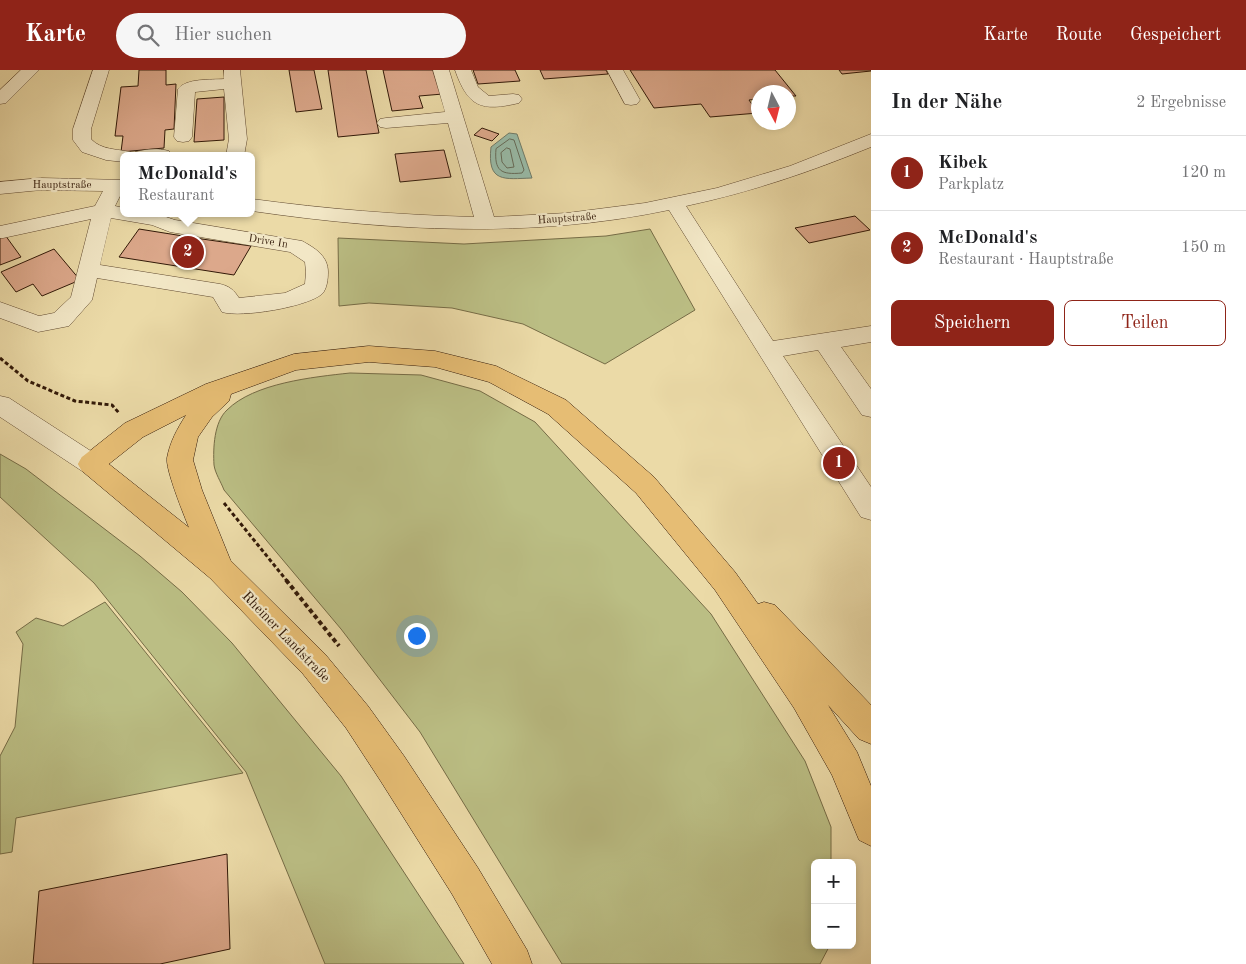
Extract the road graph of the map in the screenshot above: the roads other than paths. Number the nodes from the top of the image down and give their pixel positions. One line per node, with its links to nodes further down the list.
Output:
1 (31, 70): 8 (street)
2 (101, 70): 15 (street)
3 (441, 70): 10 (street)
4 (462, 70): 7 (street)
5 (615, 70): 9 (street)
6 (232, 77): 12 (street); 14 (street)
7 (513, 99)
8 (0, 100)
9 (631, 100)
10 (453, 116): 11 (street); 23 (street)
11 (386, 123)
12 (183, 137)
13 (871, 140): 18 (street, Hauptstraße)
14 (236, 152)
15 (120, 156)
16 (120, 185): 17 (street, Hauptstraße); 20 (street)
17 (0, 188)
18 (675, 204): 23 (street, Hauptstraße); 29 (street)
19 (255, 205): 23 (street, Hauptstraße)
20 (103, 210): 21 (street, Drive In); 24 (street); 25 (street)
21 (120, 213)
22 (141, 217): 25 (street, Drive In)
23 (486, 222)
24 (3, 232)
25 (89, 270): 26 (street)
26 (0, 310)
27 (871, 334): 28 (street)
28 (824, 341): 29 (street); 32 (street)
29 (767, 350): 34 (street)
30 (294, 362): 33 (main road); 35 (main road); 36 (main road)
31 (0, 405): 33 (street, Rheiner Landstraße)
32 (871, 408)
33 (91, 464): 35 (main road, Rheiner Landstraße)
34 (871, 509)
35 (220, 569): 39 (main road, Rheiner Landstraße)
36 (725, 581): 37 (main road); 38 (main road)
37 (871, 728)
38 (871, 828)
39 (513, 964)

